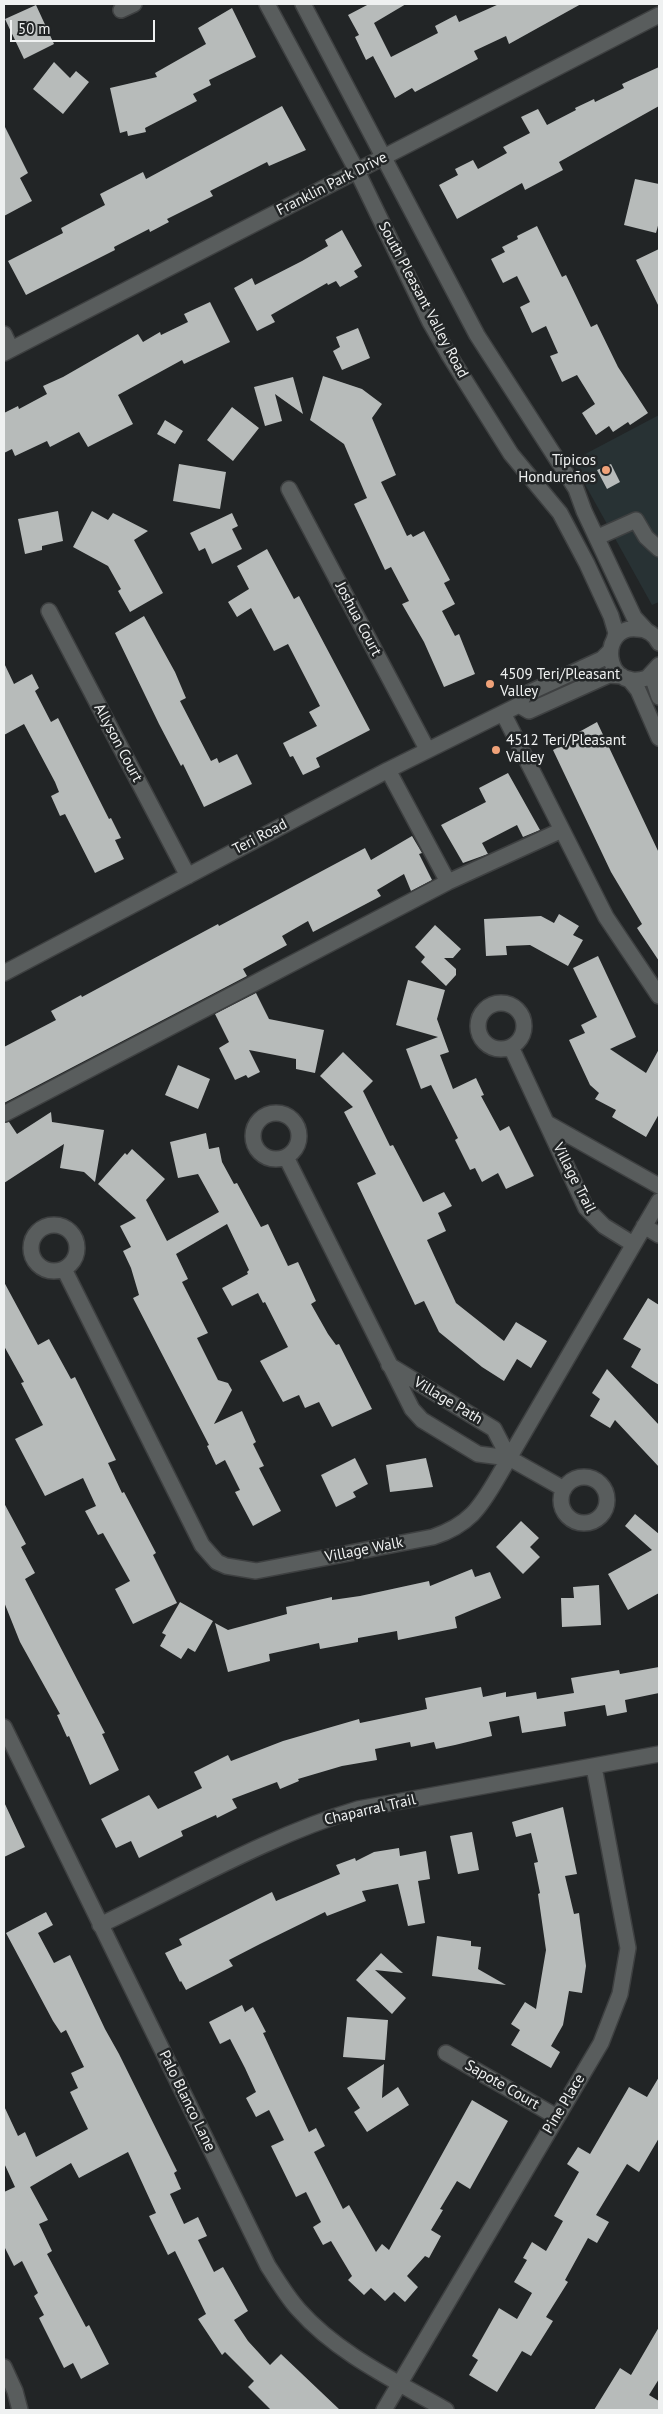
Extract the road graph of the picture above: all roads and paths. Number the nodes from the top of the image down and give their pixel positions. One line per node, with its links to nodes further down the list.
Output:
1 (267, 4): 5 (street, South Pleasant Valley Road)
2 (303, 4): 4 (street, South Pleasant Valley Road)
3 (659, 15): 4 (street, Franklin Park Drive)
4 (384, 158): 5 (street, Franklin Park Drive); 9 (street, South Pleasant Valley Road)
5 (357, 171): 7 (street, Franklin Park Drive); 13 (street, South Pleasant Valley Road)
6 (4, 334): 7 (street)
7 (8, 351)
8 (289, 489): 20 (street, Joshua Court)
9 (598, 537): 10 (street); 12 (street, South Pleasant Valley Road)
10 (659, 549)
11 (49, 611): 23 (street, Allyson Court)
12 (654, 636): 13 (street, Teri Road)
13 (612, 646): 15 (street, South Pleasant Valley Road); 17 (street, Teri Road)
14 (658, 667): 15 (street); 16 (street)
15 (625, 678): 17 (street, Teri Road); 19 (street)
16 (659, 697)
17 (519, 705): 18 (street, Teri Road)
18 (503, 713): 20 (street, Teri Road); 22 (street)
19 (659, 738)
20 (427, 749): 21 (street, Teri Road)
21 (388, 770): 23 (street, Teri Road); 24 (street)
22 (562, 830): 24 (street); 26 (street)
23 (188, 876): 25 (street, Teri Road)
24 (448, 882): 28 (street)
25 (4, 973)
26 (659, 996)
27 (511, 1047): 29 (street, Village Trail)
28 (4, 1114)
29 (547, 1123): 31 (street, Village Trail); 35 (street, Village Trail)
30 (286, 1157): 37 (street)
31 (659, 1186)
32 (659, 1201): 33 (street, Village Walk)
33 (644, 1226): 34 (street); 35 (street, Village Walk)
34 (659, 1235)
35 (633, 1244): 38 (street, Village Walk)
36 (64, 1270): 38 (street, Village Walk)
37 (389, 1364): 38 (street, Village Path); 38 (street, Village Path)
38 (509, 1458): 39 (street)
39 (564, 1489)
40 (4, 1727): 41 (street, Palo Blanco Lane)
41 (10, 1754): 44 (street, Palo Blanco Lane)
42 (659, 1754): 43 (street, Chaparral Trail)
43 (594, 1767): 44 (street, Chaparral Trail); 46 (street, Pine Place)
44 (100, 1925): 48 (street, Palo Blanco Lane)
45 (446, 2053): 46 (street, Sapote Court)
46 (557, 2117): 48 (street, Pine Place)
47 (4, 2367): 49 (street)
48 (400, 2383): 50 (street, Pine Place); 51 (street, Palo Blanco Lane)
49 (20, 2410)
50 (384, 2410)
51 (446, 2410)

